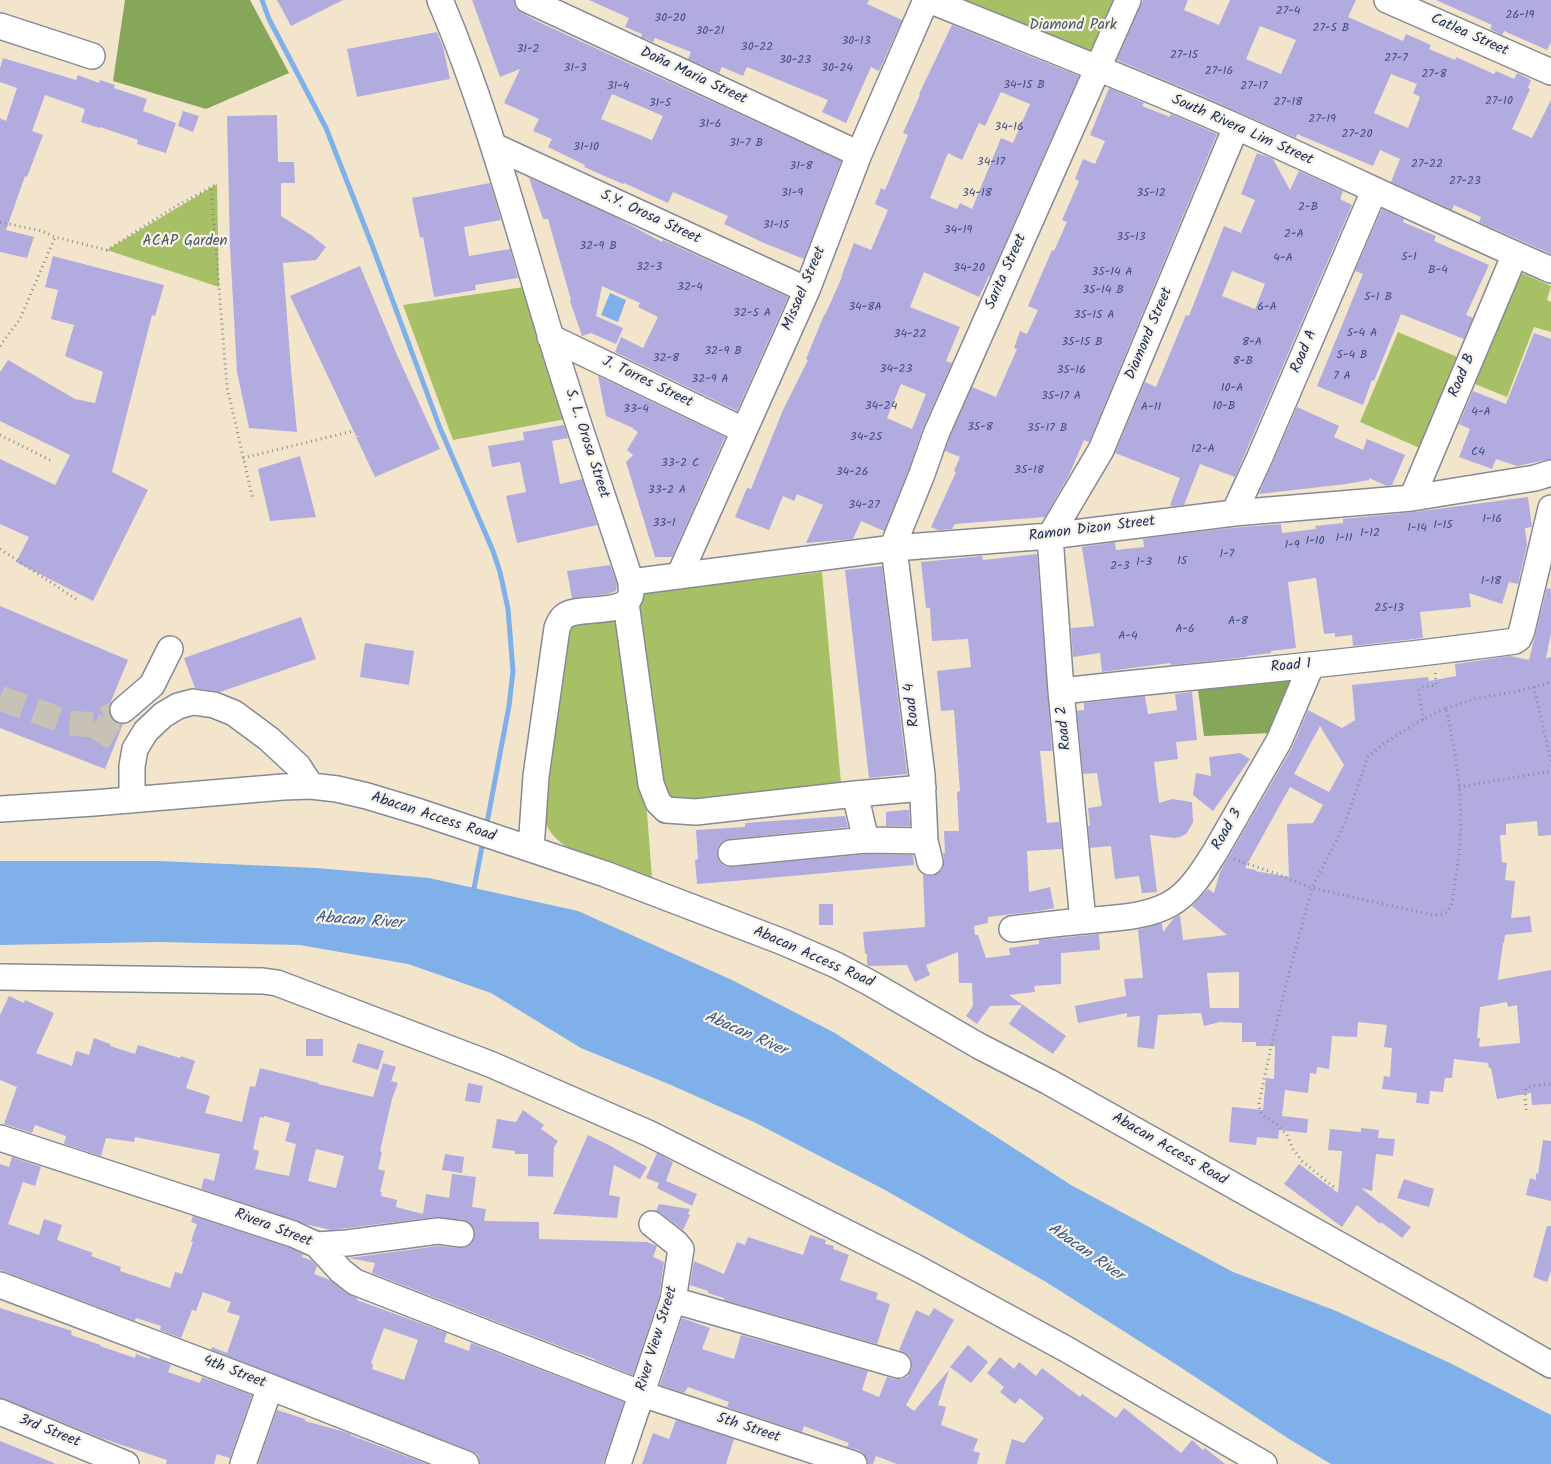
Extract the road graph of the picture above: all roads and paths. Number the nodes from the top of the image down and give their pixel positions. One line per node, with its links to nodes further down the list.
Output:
1 (440, 0): 11 (street, S. L. Orosa Street)
2 (528, 0): 12 (street, Doña Maria Street)
3 (928, 0): 8 (street, South Rivera Lim Street); 12 (street, Missael Street)
4 (1128, 0): 8 (street, Sarita Street)
5 (1387, 0): 9 (street, Catlea Street)
6 (0, 26): 7 (street)
7 (92, 56)
8 (1098, 68): 10 (street, South Rivera Lim Street); 34 (street, Sarita Street)
9 (1551, 72)
10 (1236, 127): 15 (street, South Rivera Lim Street); 33 (street, Diamond Street)
11 (494, 146): 20 (street, S.Y. Orosa Street); 21 (street, S. L. Orosa Street)
12 (859, 154): 20 (street, Missael Street)
13 (217, 184): 14 (path)
14 (211, 189): 17 (path); 26 (path)
15 (1374, 191): 18 (street, South Rivera Lim Street); 32 (street, Road A)
16 (0, 222): 17 (path)
17 (55, 237): 22 (path)
18 (1515, 254): 19 (street, South Rivera Lim Street); 29 (street, Road B)
19 (1551, 270)
20 (807, 290): 23 (street, Missael Street)
21 (550, 336): 23 (street, J. Torres Street); 37 (street, S. L. Orosa Street)
22 (0, 346)
23 (743, 430): 36 (street, Missael Street)
24 (354, 431): 26 (path)
25 (0, 435): 27 (path)
26 (243, 458): 30 (path)
27 (50, 460)
28 (1551, 473): 29 (street, Ramon Dizon Street)
29 (1412, 498): 32 (street, Ramon Dizon Street)
30 (253, 500)
31 (1551, 508): 40 (street, Road 1)
32 (1234, 513): 33 (street, Ramon Dizon Street)
33 (1050, 536): 34 (street, Ramon Dizon Street); 44 (street, Road 2)
34 (894, 548): 36 (street, Ramon Dizon Street); 54 (street, Road 4)
35 (0, 549): 38 (path)
36 (679, 576): 37 (street, Ramon Dizon Street)
37 (628, 592): 55 (street, S. L. Orosa Street); 59 (street)
38 (79, 601)
39 (170, 650): 46 (street)
40 (1433, 653): 41 (street, Road 1); 47 (path)
41 (1310, 666): 44 (street, Road 1); 60 (street, Road 3)
42 (1551, 682): 43 (path)
43 (1534, 687): 45 (path); 49 (path)
44 (1061, 691): 63 (street, Road 2)
45 (1446, 708): 47 (path); 53 (path)
46 (123, 710)
47 (1423, 720): 62 (path)
48 (1551, 733): 49 (path)
49 (1545, 734): 50 (path)
50 (1551, 762)
51 (1551, 771): 53 (path)
52 (311, 786): 56 (street, Abacan Access Road); 56 (street); 59 (street, Abacan Access Road)
53 (1459, 787): 62 (path)
54 (923, 788): 55 (street); 58 (street, Road 4)
55 (855, 794): 58 (street)
56 (132, 800): 57 (street, Abacan Access Road)
57 (0, 808)
58 (866, 840): 61 (street)
59 (520, 846): 76 (street, Abacan Access Road)
60 (1215, 852): 62 (path); 63 (street, Road 3)
61 (732, 853)
62 (1312, 888): 69 (path)
63 (1083, 921): 64 (street, Road 3)
64 (1012, 929)
65 (0, 977): 85 (street)
66 (1551, 1084): 67 (path)
67 (1526, 1110)
68 (0, 1138): 72 (street, Rivera Street)
69 (1334, 1188)
70 (652, 1224): 74 (street, River View Street)
71 (461, 1234): 72 (street)
72 (317, 1245): 78 (street, Rivera Street)
73 (0, 1285): 77 (street, 4th Street)
74 (673, 1300): 75 (street); 78 (street, River View Street)
75 (898, 1365)
76 (1551, 1366)
77 (270, 1387): 81 (street); 82 (street, 4th Street)
78 (642, 1394): 83 (street, River View Street); 84 (street, 5th Street)
79 (0, 1412): 80 (street, 3rd Street)
80 (126, 1464)
81 (243, 1464)
82 (466, 1464)
83 (618, 1464)
84 (854, 1464)
85 (1264, 1464)

